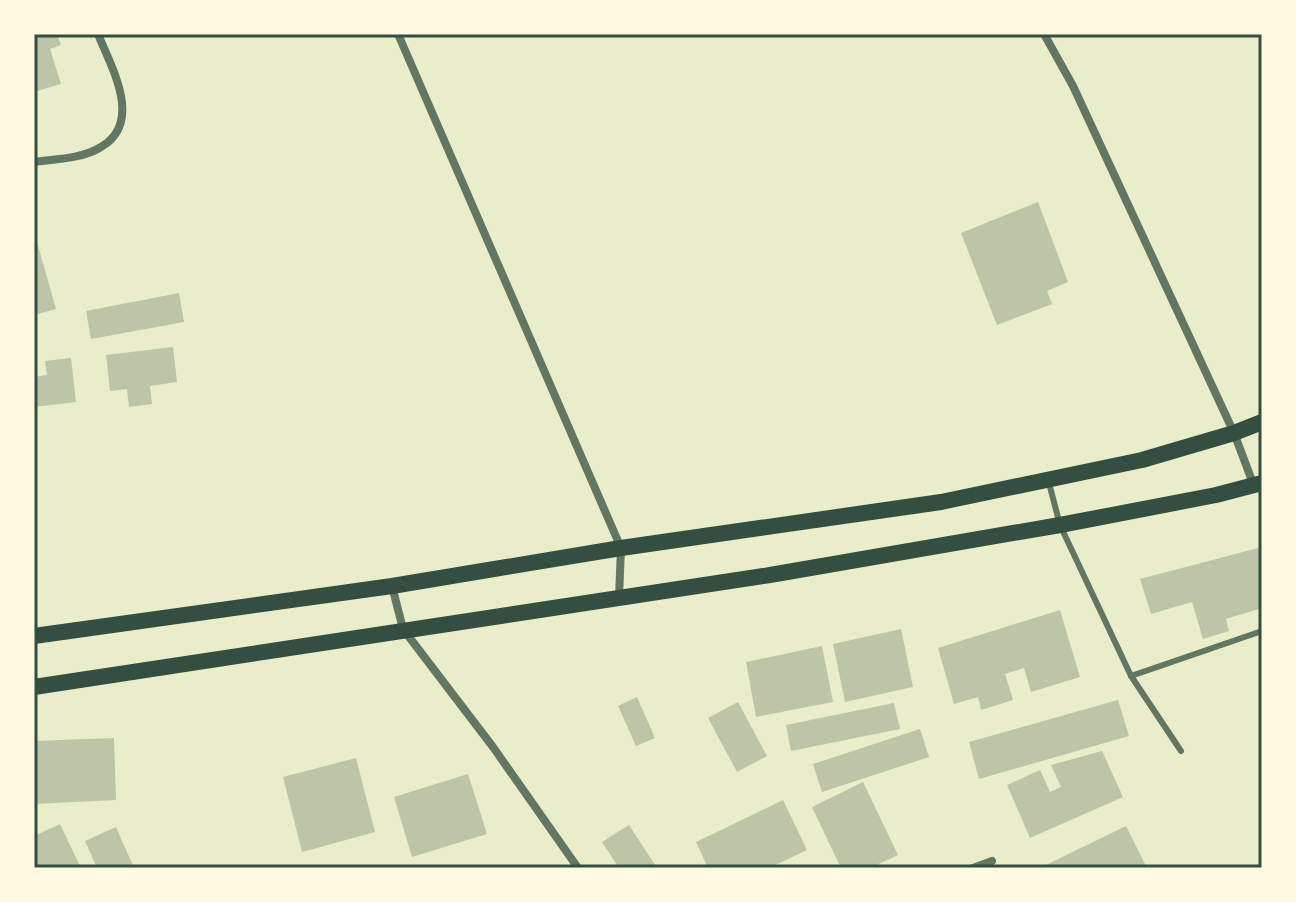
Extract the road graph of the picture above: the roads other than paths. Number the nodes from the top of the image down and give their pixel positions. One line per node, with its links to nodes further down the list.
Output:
1 (98, 34): 4 (street)
2 (398, 34): 10 (street)
3 (1044, 34): 6 (street)
4 (34, 162)
5 (1262, 422): 6 (main road)
6 (1234, 433): 7 (main road); 8 (street)
7 (1048, 479): 9 (lane); 10 (main road)
8 (1258, 484): 9 (main road)
9 (1060, 525): 12 (main road); 16 (lane)
10 (621, 548): 11 (main road); 12 (street)
11 (392, 586): 13 (street); 15 (main road)
12 (619, 597): 13 (main road)
13 (403, 629): 17 (main road); 20 (street)
14 (1262, 631): 16 (lane)
15 (34, 636)
16 (1131, 676): 18 (lane)
17 (34, 687)
18 (1181, 751)
19 (992, 861): 21 (street)
20 (578, 868)
21 (973, 868)

